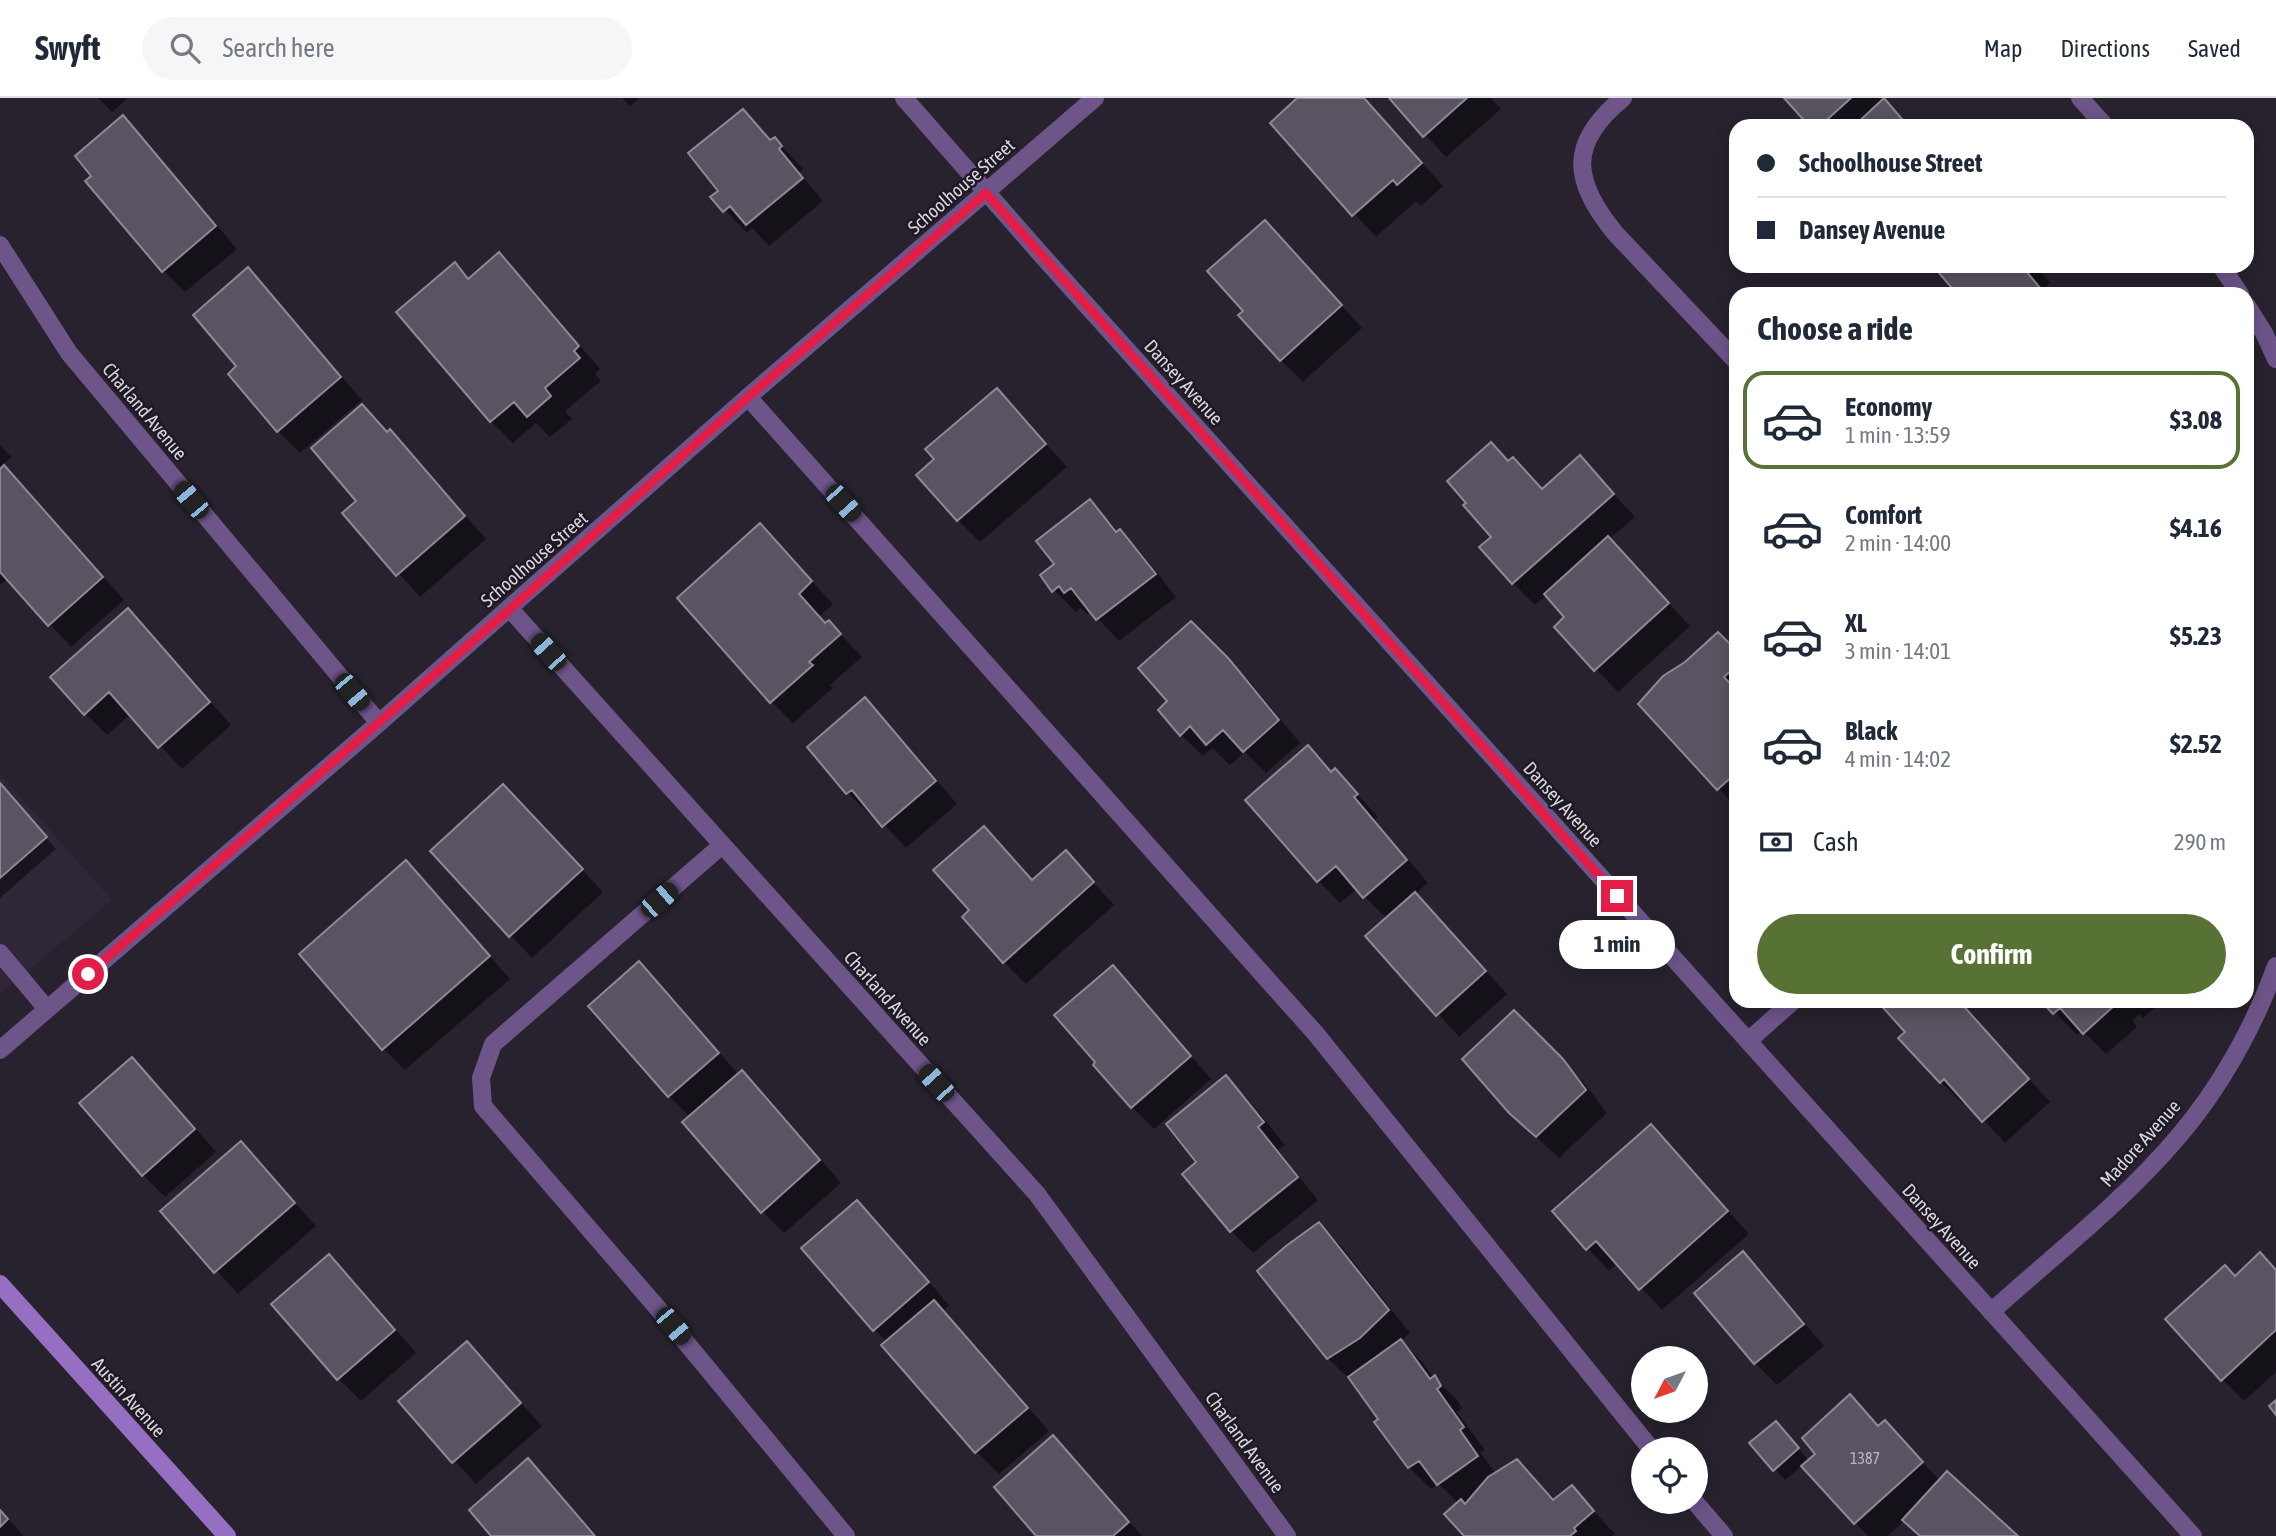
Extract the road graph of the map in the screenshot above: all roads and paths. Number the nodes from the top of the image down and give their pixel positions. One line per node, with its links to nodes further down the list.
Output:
1 (904, 98): 6 (street, Dansey Avenue)
2 (1095, 98): 6 (street, Schoolhouse Street)
3 (1623, 98): 9 (street)
4 (2080, 98): 5 (street)
5 (2099, 119)
6 (986, 193): 11 (street, Schoolhouse Street); 19 (street, Dansey Avenue)
7 (0, 245): 13 (street, Charland Avenue)
8 (2254, 317): 10 (street)
9 (1729, 355)
10 (2276, 359)
11 (748, 397): 12 (street, Schoolhouse Street); 23 (street)
12 (510, 609): 13 (street, Schoolhouse Street); 14 (street, Charland Avenue)
13 (379, 723): 18 (street, Schoolhouse Street)
14 (721, 846): 26 (street); 27 (street, Charland Avenue)
15 (0, 953): 18 (street)
16 (2276, 966): 22 (street, Madore Avenue)
17 (1786, 1008): 19 (street)
18 (47, 1009): 20 (street, Schoolhouse Street)
19 (1748, 1041): 22 (street, Dansey Avenue)
20 (0, 1049)
21 (0, 1284): 25 (main road, Austin Avenue)
22 (1991, 1312): 29 (street, Dansey Avenue)
23 (1641, 1437)
24 (1705, 1514): 28 (street)
25 (227, 1536)
26 (846, 1536)
27 (1287, 1536)
28 (1724, 1536)
29 (2193, 1536)

